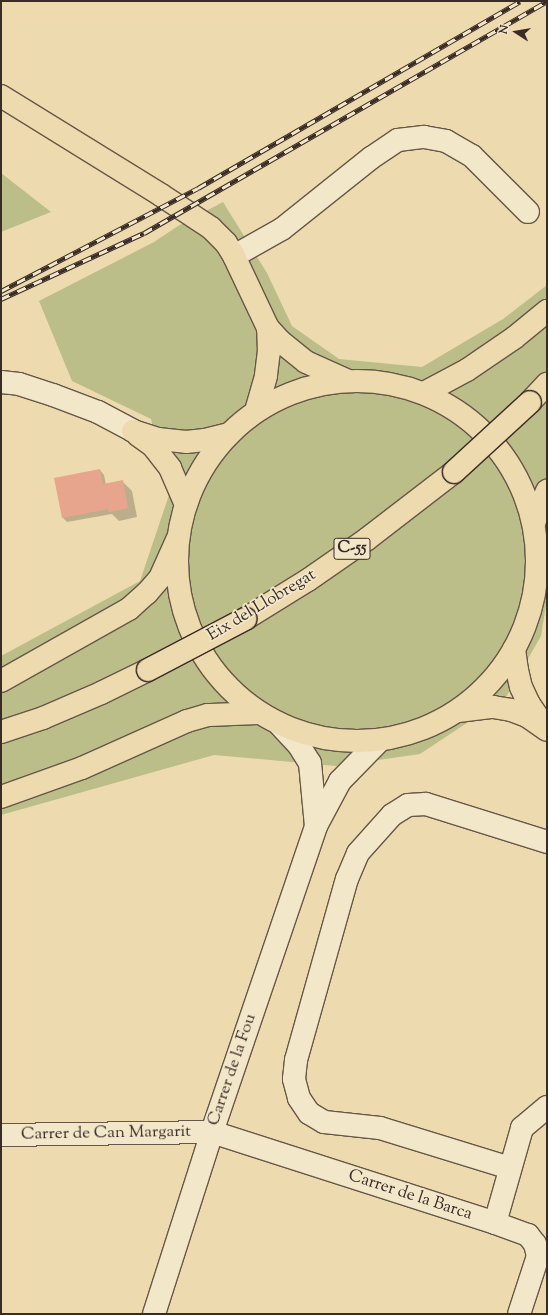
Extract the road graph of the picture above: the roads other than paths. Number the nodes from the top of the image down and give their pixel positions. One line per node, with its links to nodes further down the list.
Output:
1 (1, 79): 2 (main road)
2 (9, 102): 4 (main road)
3 (528, 212): 4 (street)
4 (234, 256): 6 (main road)
5 (547, 311): 10 (main road)
6 (268, 328): 7 (main road); 11 (main road)
7 (346, 380): 10 (main road); 11 (main road)
8 (1, 382): 12 (street)
9 (547, 384): 24 (main road, Eix del Llobregat / C-55, bridge)
10 (424, 392): 16 (main road)
11 (256, 411): 13 (main road)
12 (133, 431): 13 (main road); 15 (main road)
13 (229, 434): 15 (main road)
14 (547, 490): 16 (main road)
15 (186, 505): 17 (main road)
16 (534, 523): 18 (main road)
17 (178, 538): 19 (main road); 21 (main road)
18 (514, 649): 20 (main road); 23 (main road)
19 (1, 681)
20 (457, 711): 23 (main road); 25 (main road)
21 (259, 713): 22 (main road); 26 (main road)
22 (280, 725): 25 (main road); 27 (street, Carrer de la Fou)
23 (546, 729)
24 (1, 732)
25 (380, 740): 27 (street, Carrer de la Fou)
26 (1, 797)
27 (316, 826): 30 (street, Carrer de la Fou)
28 (547, 842): 32 (street)
29 (547, 1107): 32 (street)
30 (212, 1132): 31 (street, Carrer de Can Margarit); 33 (street, Carrer de la Barca); 34 (street, Carrer de la Fou)
31 (1, 1135)
32 (510, 1168): 33 (street)
33 (495, 1223): 35 (street, Carrer de la Barca)
34 (154, 1314)
35 (519, 1314)

